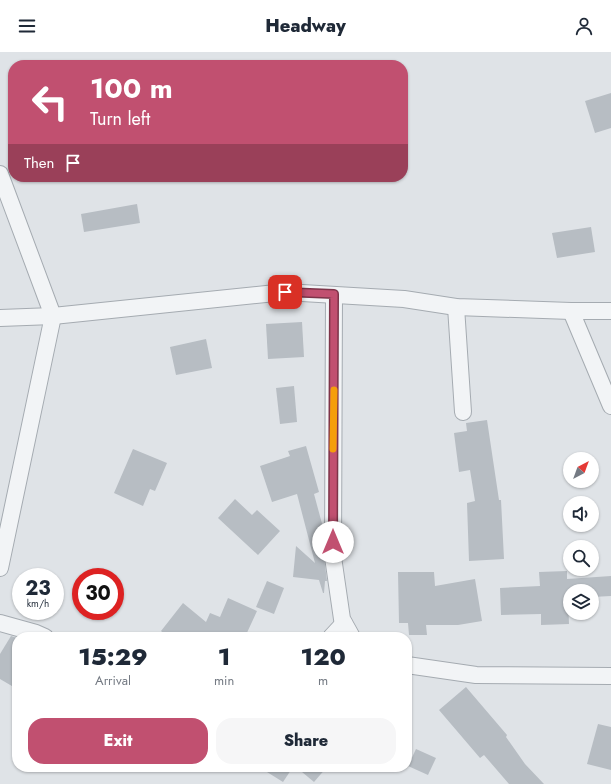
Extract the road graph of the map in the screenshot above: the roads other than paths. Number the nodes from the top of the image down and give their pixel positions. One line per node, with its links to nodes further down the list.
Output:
1 (0, 174): 6 (street)
2 (334, 294): 3 (street); 6 (street); 12 (street)
3 (456, 307): 4 (street); 9 (street)
4 (571, 311): 5 (street); 8 (street)
5 (611, 311)
6 (52, 316): 7 (street); 10 (street)
7 (0, 318)
8 (611, 406)
9 (463, 412)
10 (0, 568)
11 (0, 622): 13 (street)
12 (348, 630)
13 (33, 632)
14 (412, 666): 15 (street)
15 (611, 676)

